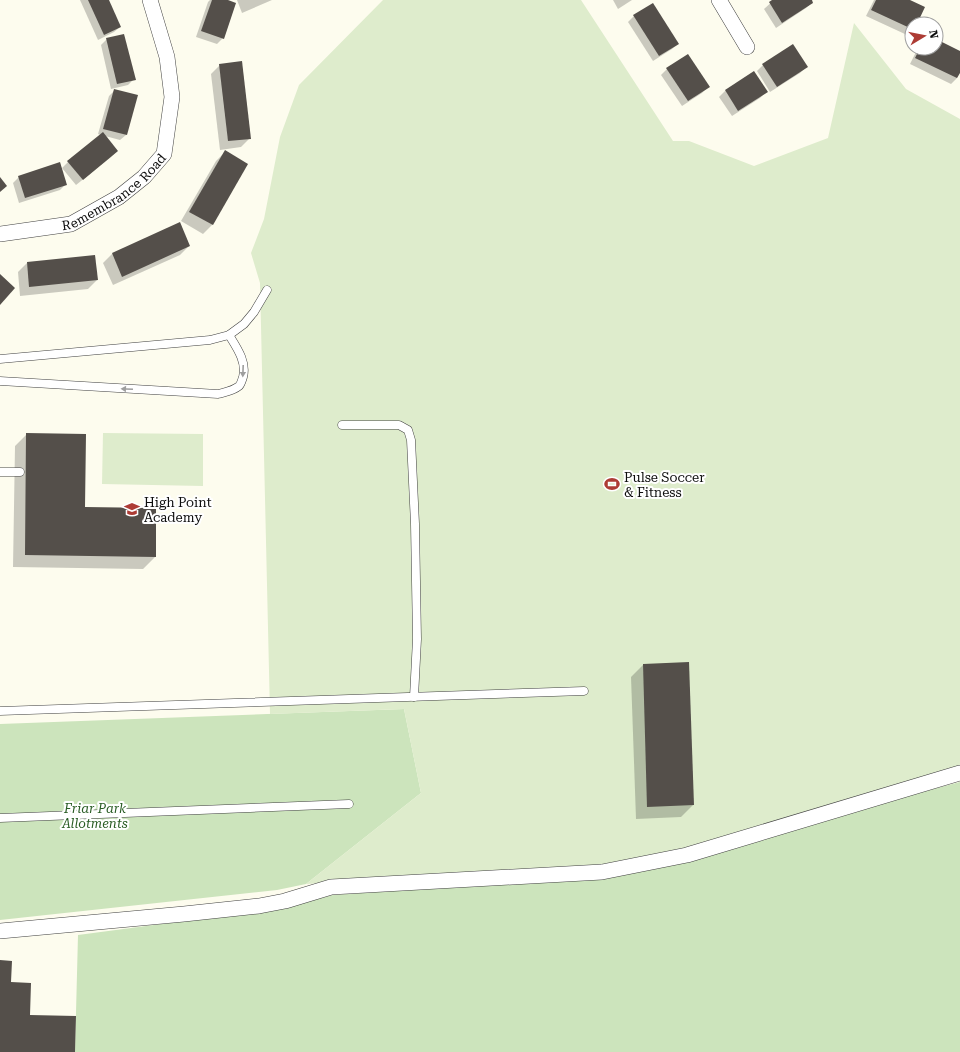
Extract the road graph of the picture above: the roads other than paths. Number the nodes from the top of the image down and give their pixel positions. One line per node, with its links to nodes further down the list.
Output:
1 (150, 0): 4 (street, Remembrance Road)
2 (719, 0): 3 (street)
3 (747, 47)
4 (0, 234)
5 (267, 290): 6 (lane)
6 (229, 335): 7 (lane); 8 (lane, one-way to 8)
7 (0, 359)
8 (0, 382)
9 (342, 425): 13 (lane)
10 (0, 472): 11 (lane)
11 (20, 472)
12 (584, 691): 13 (lane)
13 (414, 697): 14 (lane)
14 (0, 711)
15 (960, 773): 18 (street)
16 (349, 804): 17 (lane)
17 (0, 818)
18 (0, 931)

